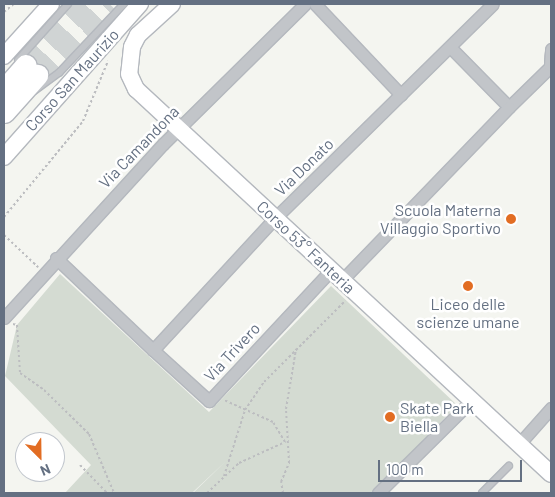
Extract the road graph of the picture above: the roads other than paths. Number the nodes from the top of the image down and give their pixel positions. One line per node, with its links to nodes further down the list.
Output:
1 (51, 4): 11 (street)
2 (68, 4): 14 (lane)
3 (124, 4): 16 (lane)
4 (140, 4): 20 (street, Corso San Maurizio)
5 (172, 4): 19 (street, Corso 53° Fanteria)
6 (305, 4): 19 (street, Via Camandona)
7 (315, 4): 15 (street)
8 (493, 4): 9 (street, Via Donato)
9 (450, 48): 15 (street, Via Donato); 17 (street)
10 (551, 49): 12 (street)
11 (4, 56)
12 (550, 66): 17 (street, Via Trivero)
13 (31, 70): 16 (highway)
14 (4, 78)
15 (401, 95): 21 (street, Via Donato)
16 (6, 102): 18 (highway)
17 (508, 108): 23 (street, Via Trivero)
18 (4, 127)
19 (178, 129): 21 (street, Corso 53° Fanteria); 22 (street, Via Camandona)
20 (4, 157)
21 (275, 218): 23 (street, Corso 53° Fanteria); 25 (street, Via Donato)
22 (56, 258): 24 (street, Via Camandona); 25 (street)
23 (336, 275): 25 (street, Via Trivero); 26 (street, Corso 53° Fanteria)
24 (4, 320)
25 (153, 350)
26 (472, 400): 28 (street, Corso 53° Fanteria); 31 (street)
27 (551, 408): 28 (street)
28 (519, 444): 30 (street, Corso 53° Fanteria)
29 (509, 466): 32 (lane)
30 (551, 474)
31 (378, 493)
32 (482, 493)

